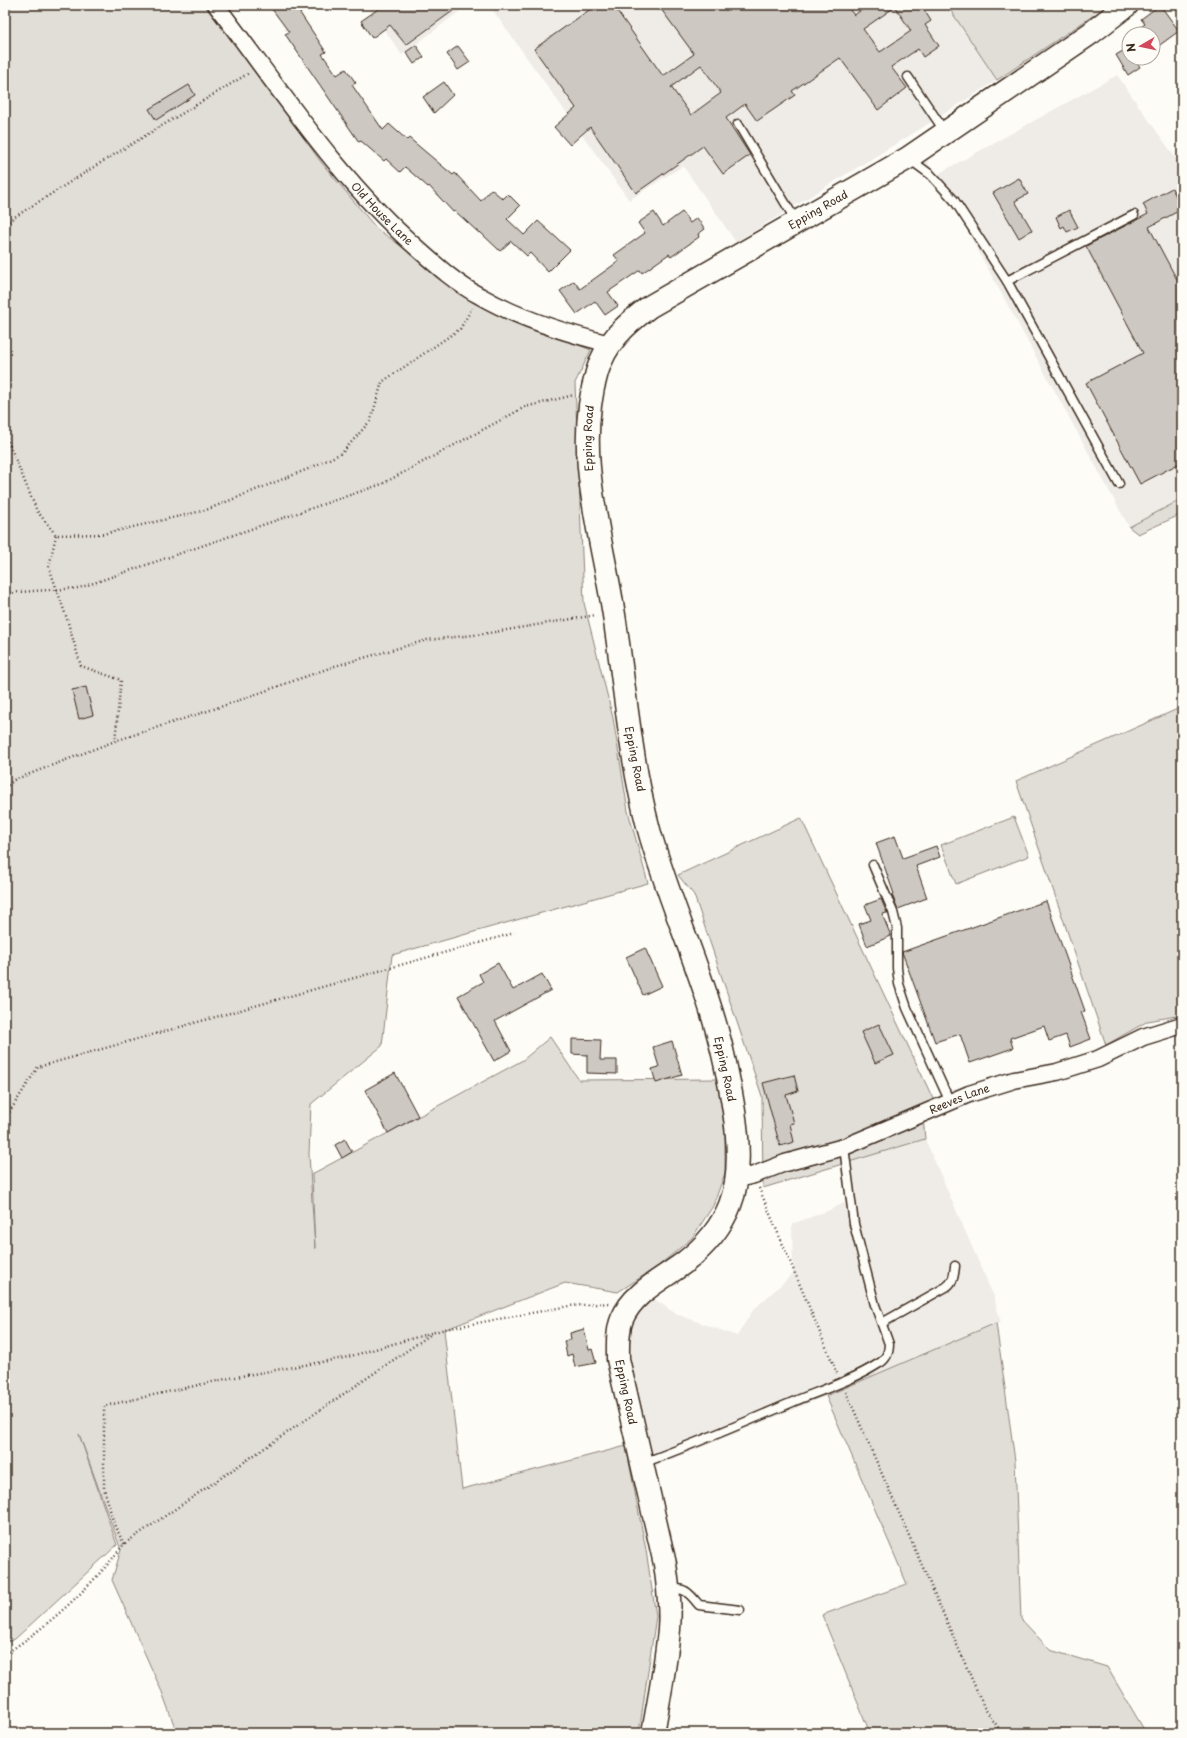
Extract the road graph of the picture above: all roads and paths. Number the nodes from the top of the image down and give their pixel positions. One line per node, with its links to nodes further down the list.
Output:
1 (216, 5): 3 (street, Old House Lane)
2 (1127, 5): 6 (main road, Epping Road)
3 (262, 65): 10 (path); 12 (street, Old House Lane)
4 (908, 77): 6 (lane)
5 (738, 124): 9 (lane)
6 (946, 133): 7 (main road, Epping Road)
7 (908, 158): 9 (main road, Epping Road); 11 (lane)
8 (1134, 215): 11 (lane)
9 (797, 221): 13 (main road, Epping Road)
10 (5, 223)
11 (1007, 281): 16 (lane)
12 (479, 296): 13 (street, Old House Lane); 17 (path)
13 (610, 344): 14 (main road, Epping Road)
14 (594, 390): 18 (path); 20 (main road, Epping Road)
15 (5, 434): 17 (path)
16 (1119, 484)
17 (56, 535): 18 (path)
18 (57, 590): 19 (path); 21 (path)
19 (5, 593)
20 (614, 614): 21 (path); 29 (main road, Epping Road)
21 (115, 741): 22 (path)
22 (5, 788)
23 (873, 865): 26 (lane)
24 (514, 933): 27 (path)
25 (1182, 1025): 26 (street, Reeves Lane)
26 (950, 1102): 28 (street, Reeves Lane)
27 (5, 1119)
28 (844, 1147): 29 (street, Reeves Lane); 32 (lane)
29 (746, 1177): 31 (main road, Epping Road); 34 (path)
30 (955, 1266): 32 (lane)
31 (631, 1304): 33 (path); 35 (main road, Epping Road)
32 (882, 1323): 34 (lane)
33 (433, 1333): 36 (path); 36 (path)
34 (841, 1382): 35 (lane); 41 (path)
35 (642, 1464): 37 (main road, Epping Road)
36 (124, 1544): 39 (path)
37 (668, 1589): 38 (lane); 40 (main road, Epping Road)
38 (740, 1610)
39 (5, 1654)
40 (653, 1733)
41 (1002, 1733)

